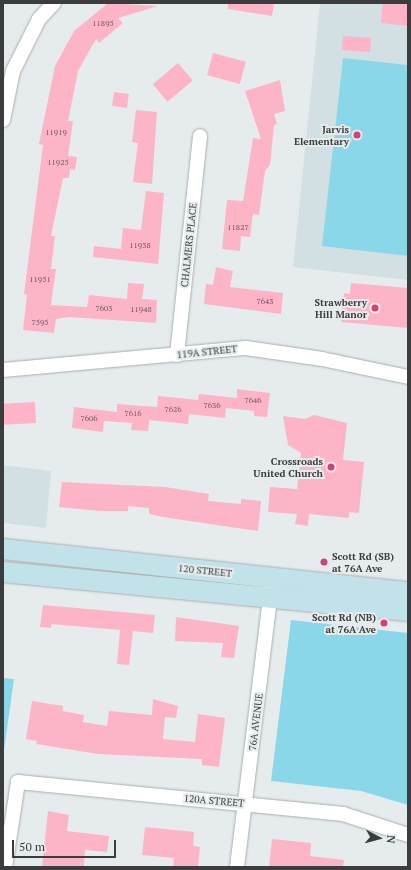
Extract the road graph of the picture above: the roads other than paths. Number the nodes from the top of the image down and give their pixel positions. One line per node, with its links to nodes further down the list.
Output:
1 (54, 3): 2 (street)
2 (3, 120)
3 (200, 136): 4 (street, CHALMERS PLACE)
4 (177, 355): 5 (street, 119A STREET); 6 (street, 119A STREET)
5 (3, 370)
6 (408, 377)
7 (3, 549): 9 (main road, 120 STREET)
8 (3, 572): 11 (main road, 120 STREET)
9 (273, 578): 10 (main road, 120 STREET); 11 (street, 76A AVENUE)
10 (408, 592)
11 (271, 597): 12 (main road, 120 STREET); 13 (street, 76A AVENUE)
12 (408, 611)
13 (246, 804): 14 (street, 120A STREET); 15 (street, 120A STREET); 16 (street, 76A AVENUE)
14 (408, 835)
15 (5, 867)
16 (237, 867)

